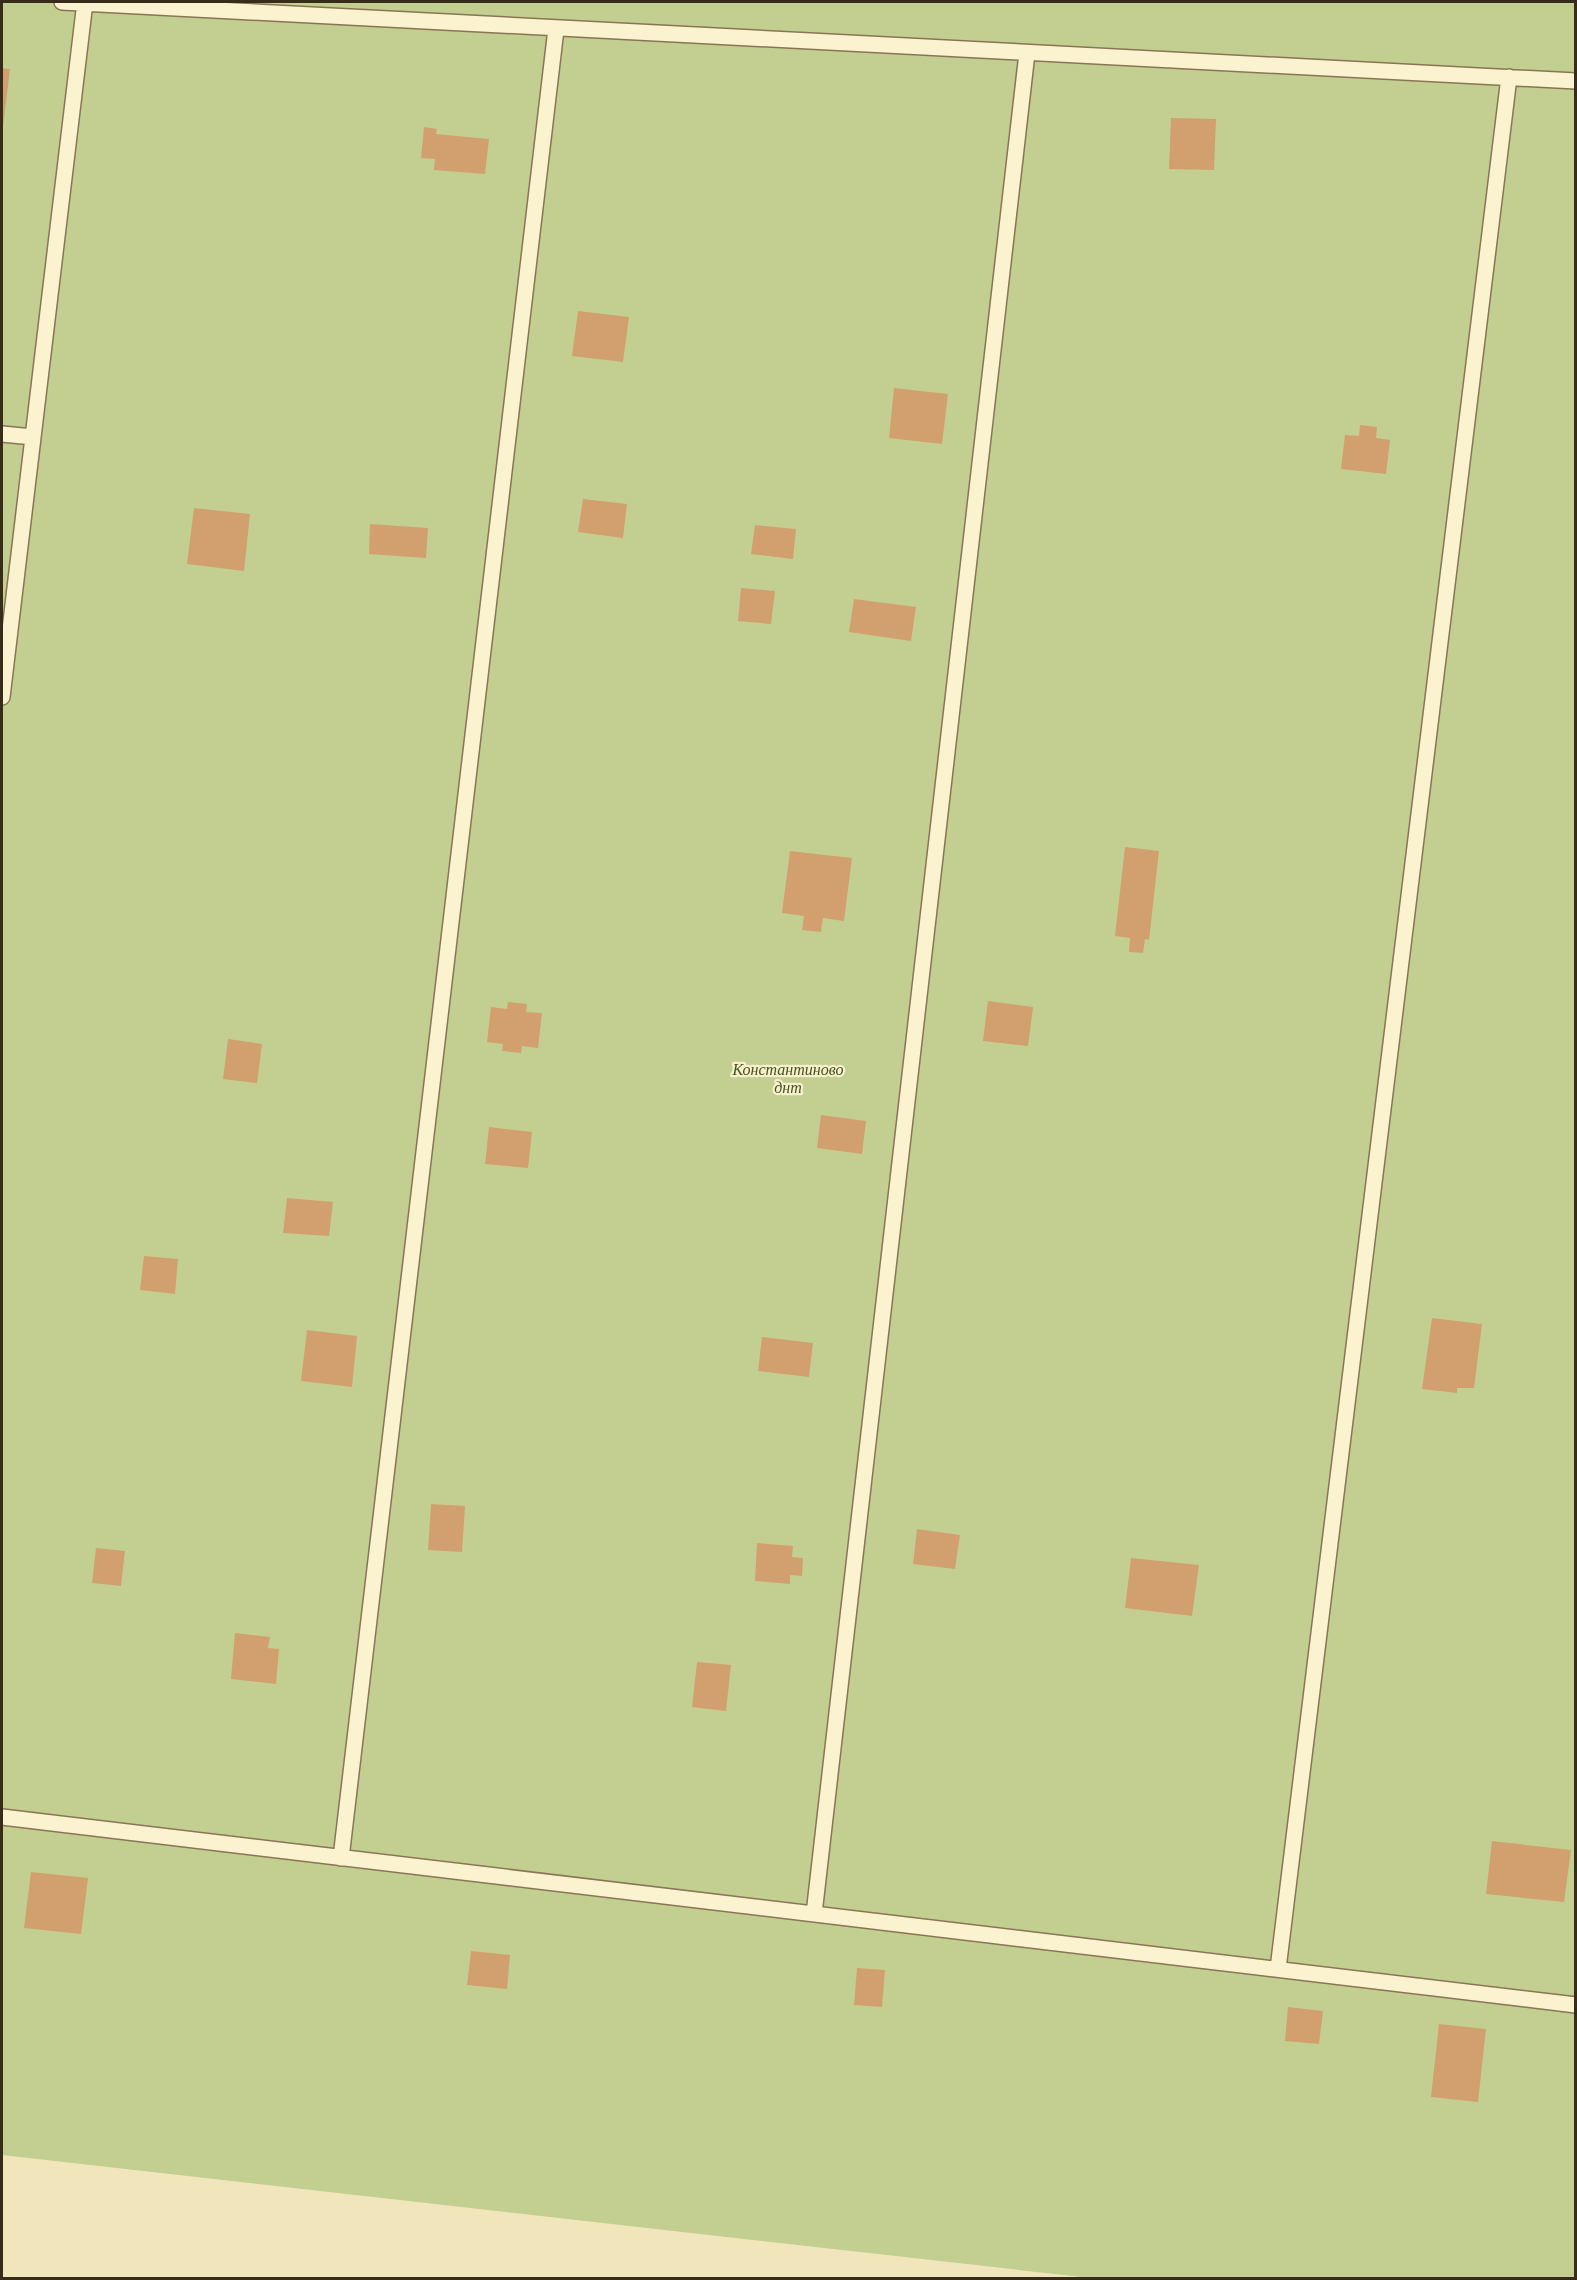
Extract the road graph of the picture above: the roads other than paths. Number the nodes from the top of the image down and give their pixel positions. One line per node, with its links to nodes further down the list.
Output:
1 (62, 2): 2 (lane)
2 (85, 3): 3 (lane); 8 (lane)
3 (556, 29): 4 (lane); 11 (lane)
4 (1028, 52): 5 (lane); 12 (lane)
5 (1509, 77): 6 (lane); 13 (lane)
6 (1575, 81)
7 (2, 434): 8 (lane)
8 (33, 437): 9 (lane)
9 (2, 697)
10 (2, 1817): 11 (lane)
11 (341, 1858): 12 (lane)
12 (814, 1914): 13 (lane)
13 (1278, 1969): 14 (lane)
14 (1575, 2005)

